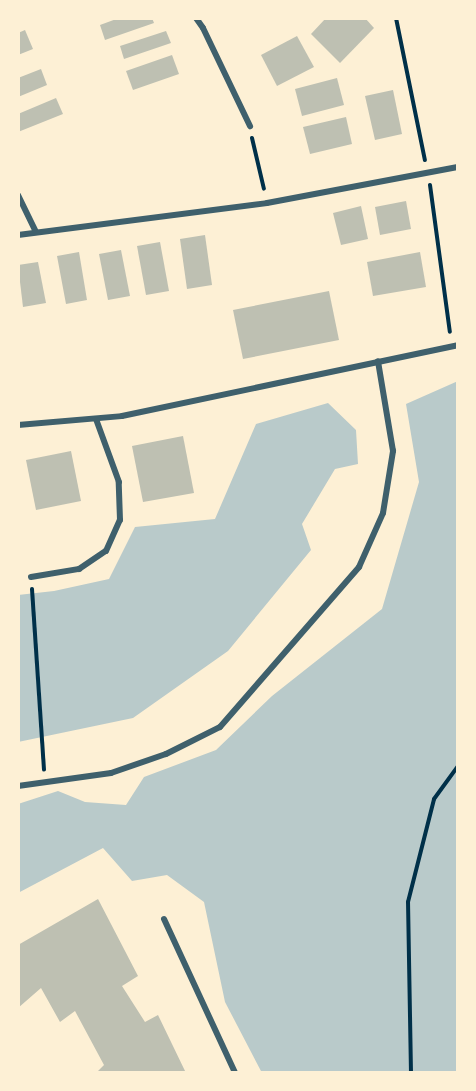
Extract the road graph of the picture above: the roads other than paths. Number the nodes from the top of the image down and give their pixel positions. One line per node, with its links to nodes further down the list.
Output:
1 (196, 18): 2 (street)
2 (250, 126)
3 (458, 167): 5 (street)
4 (18, 195): 5 (street)
5 (36, 232): 6 (street)
6 (18, 235)
7 (458, 345): 8 (street)
8 (378, 361): 9 (street); 12 (street)
9 (96, 419): 10 (street); 11 (street)
10 (18, 425)
11 (31, 577)
12 (18, 786)
13 (164, 920): 14 (street)
14 (235, 1073)

